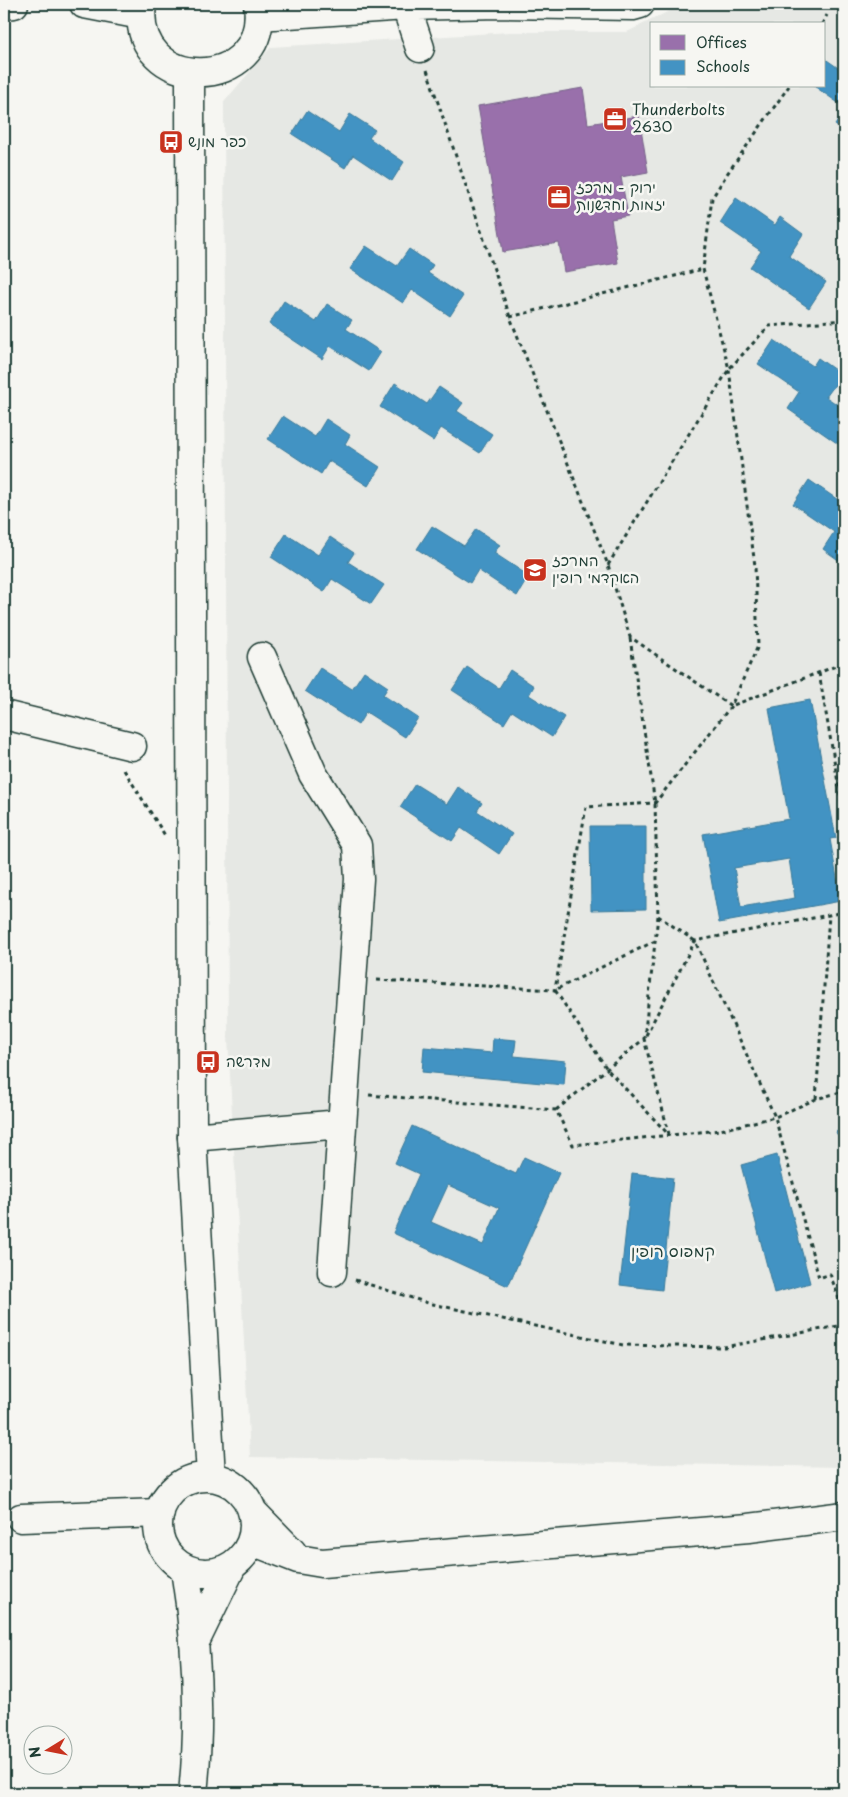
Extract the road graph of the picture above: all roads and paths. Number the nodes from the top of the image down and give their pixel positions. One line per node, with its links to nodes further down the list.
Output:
1 (14, 4): 4 (main road)
2 (84, 4): 6 (main road)
3 (640, 4): 5 (main road)
4 (4, 5)
5 (406, 6): 7 (main road); 10 (main road)
6 (142, 9): 11 (main road)
7 (258, 10): 11 (main road)
8 (827, 15): 9 (path)
9 (823, 22)
10 (420, 48): 14 (path)
11 (190, 73): 43 (main road)
12 (788, 88): 13 (path)
13 (703, 268): 14 (path); 16 (path)
14 (510, 317): 17 (path)
15 (844, 320): 16 (path)
16 (729, 369): 17 (path); 22 (path)
17 (608, 565): 18 (path)
18 (630, 637): 22 (path); 25 (path)
19 (262, 657): 32 (main road)
20 (844, 663): 21 (path)
21 (819, 673): 22 (path); 26 (path)
22 (731, 706): 25 (path)
23 (4, 715): 24 (main road)
24 (132, 746)
25 (655, 804): 29 (path); 33 (path)
26 (844, 818)
27 (844, 912): 28 (path)
28 (829, 915): 31 (path); 38 (path)
29 (658, 916): 30 (path); 31 (path)
30 (655, 941): 33 (path); 34 (path)
31 (695, 942): 34 (path); 40 (path)
32 (352, 978): 33 (path); 37 (main road)
33 (555, 990): 35 (path)
34 (644, 1039): 35 (path); 42 (path)
35 (607, 1069): 39 (path); 42 (path)
36 (844, 1091): 38 (path)
37 (343, 1093): 39 (path); 41 (main road)
38 (816, 1099): 40 (path)
39 (556, 1110): 42 (path)
40 (775, 1117): 42 (path); 45 (path)
41 (340, 1124): 43 (main road); 44 (main road)
42 (670, 1136)
43 (192, 1137): 47 (main road)
44 (332, 1272): 46 (path)
45 (844, 1313)
46 (844, 1325)
47 (211, 1477): 48 (main road); 49 (main road)
48 (253, 1512): 52 (main road); 53 (main road)
49 (160, 1513): 51 (main road); 55 (main road)
50 (844, 1516): 53 (main road)
51 (22, 1518)
52 (252, 1541): 53 (main road); 54 (main road)
53 (298, 1559)
54 (232, 1566): 55 (main road); 56 (main road)
55 (185, 1569): 56 (main road)
56 (194, 1644): 57 (main road)
57 (198, 1748): 58 (main road); 59 (main road)
58 (193, 1793)
59 (209, 1793)

